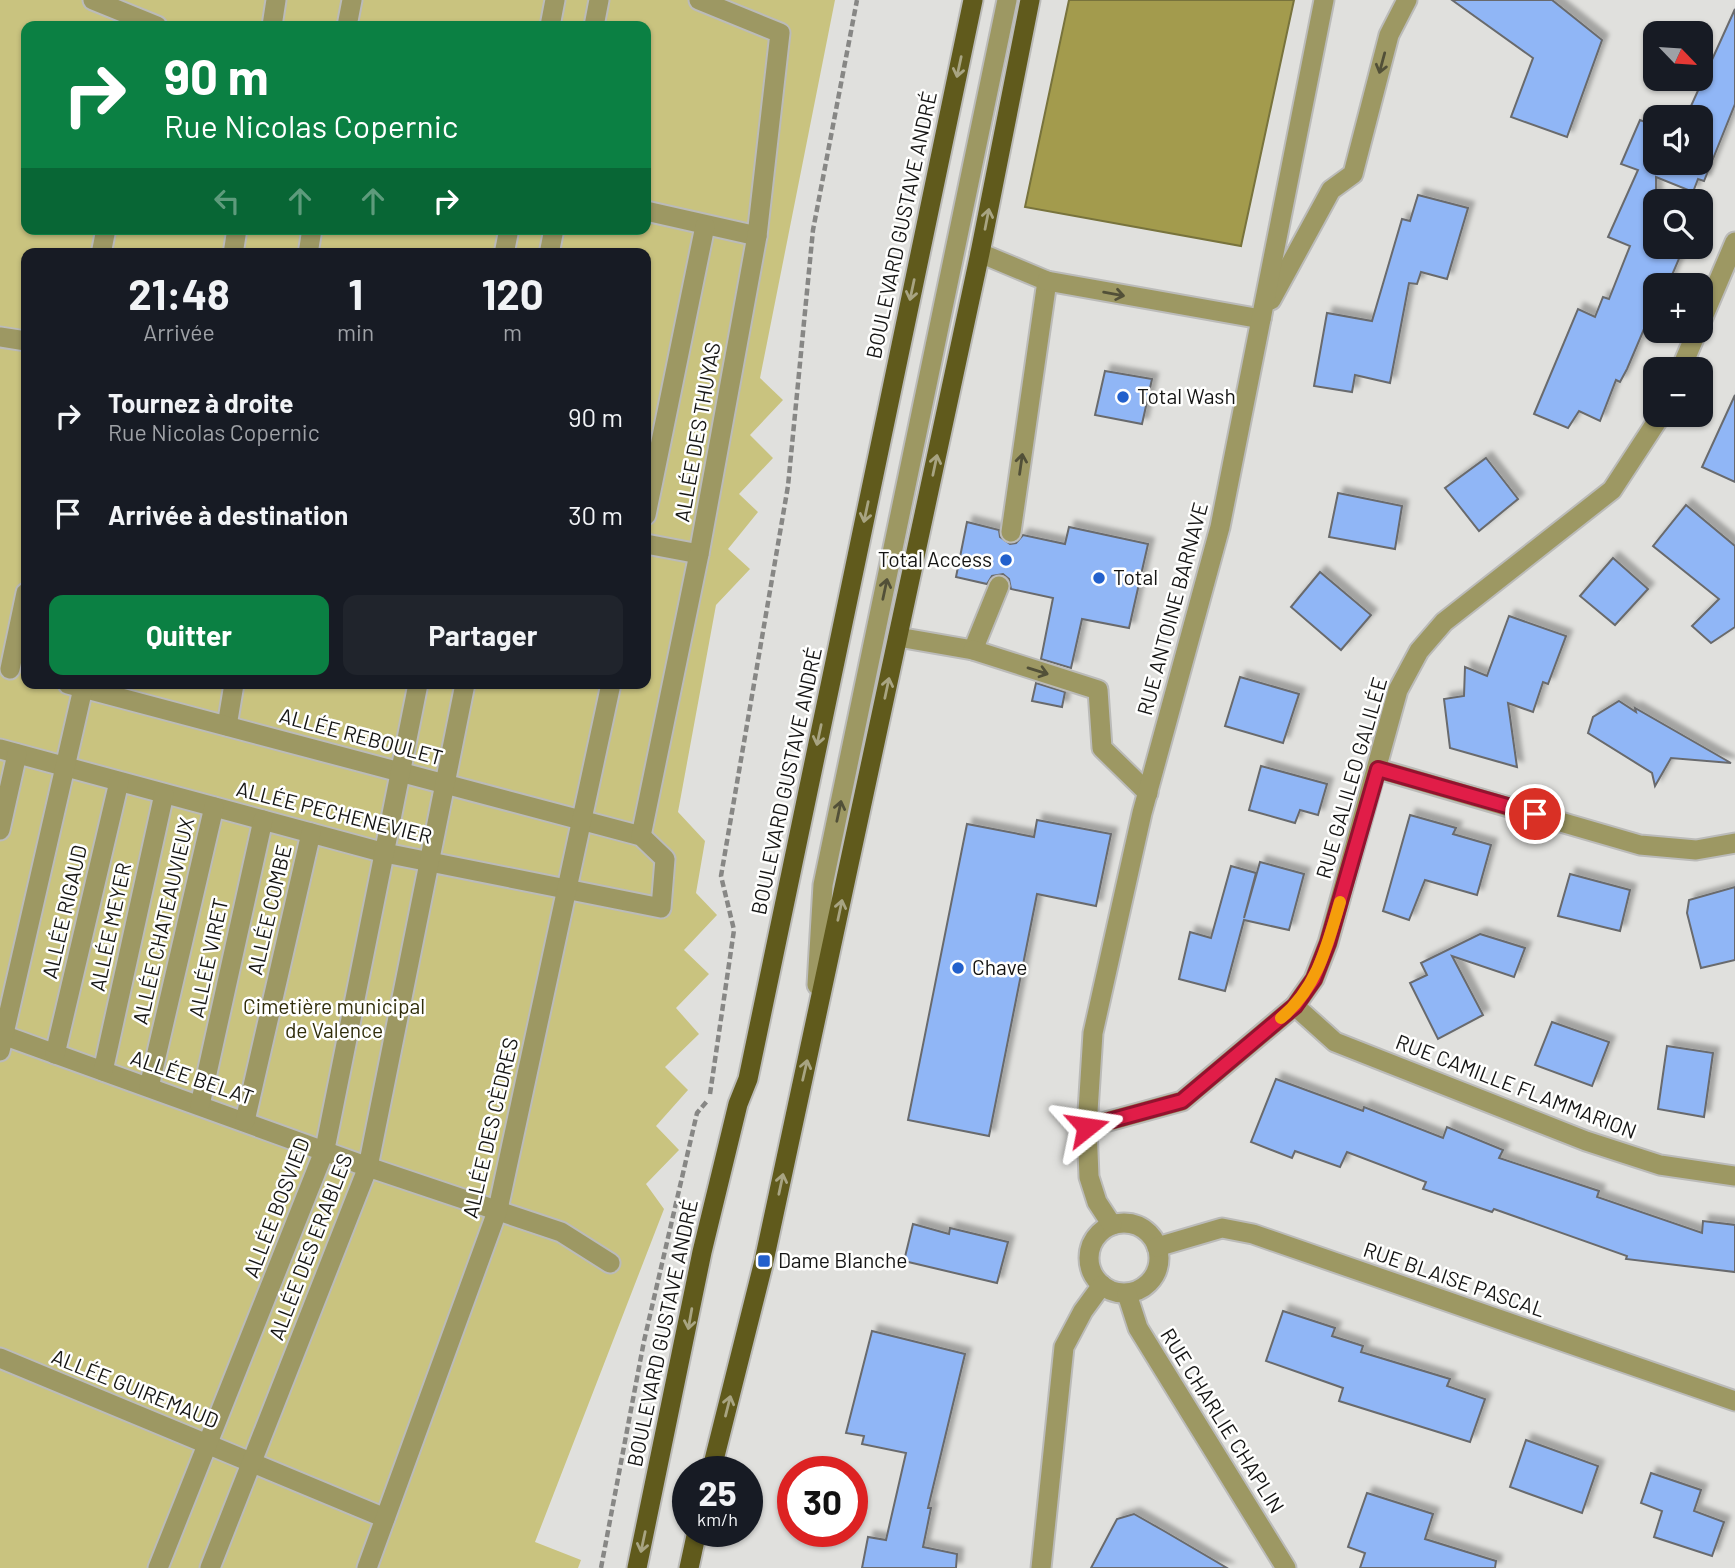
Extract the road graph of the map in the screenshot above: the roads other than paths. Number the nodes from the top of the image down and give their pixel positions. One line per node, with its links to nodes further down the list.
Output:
1 (93, 0): 12 (street)
2 (276, 0): 13 (street)
3 (352, 0): 14 (street)
4 (555, 0): 15 (street)
5 (599, 0): 16 (street)
6 (699, 0): 19 (street, ALLÉE DES THUYAS)
7 (973, 0): 90 (main road, BOULEVARD GUSTAVE ANDRÉ, one-way to 90)
8 (1007, 0): 63 (street, one-way to 8)
9 (1030, 0): 21 (main road, one-way to 9)
10 (1324, 0): 24 (street, RUE ANTOINE BARNAVE)
11 (1407, 0): 24 (street, one-way to 24)
12 (143, 21)
13 (273, 21)
14 (348, 21)
15 (551, 21)
16 (595, 21)
17 (651, 212): 18 (street)
18 (705, 226): 19 (street); 28 (street)
19 (757, 236): 31 (street, ALLÉE DES THUYAS)
20 (1735, 242): 23 (street)
21 (980, 253): 22 (street); 34 (main road, one-way to 21)
22 (1047, 281): 24 (street, one-way to 24); 29 (street, one-way to 22)
23 (1713, 294)
24 (1261, 319): 51 (street, RUE ANTOINE BARNAVE)
25 (0, 337): 26 (street)
26 (21, 340)
27 (1653, 427): 46 (street, RUE GALILEO GALILÉE)
28 (651, 491)
29 (1011, 532)
30 (651, 545): 31 (street)
31 (699, 554): 57 (street, ALLÉE DES THUYAS)
32 (999, 586): 35 (street)
33 (21, 620): 36 (street)
34 (898, 637): 35 (street); 63 (main road, one-way to 34)
35 (973, 650): 51 (street, one-way to 51)
36 (12, 670)
37 (78, 689): 45 (street)
38 (89, 689): 43 (street, ALLÉE REBOULET)
39 (233, 689): 43 (street)
40 (417, 689): 47 (street, ALLÉE BOSVIED)
41 (464, 689): 49 (street, ALLÉE DES ERABLES)
42 (610, 689): 54 (street, ALLÉE DES CÈDRES)
43 (228, 726): 47 (street, ALLÉE REBOULET)
44 (9, 752): 45 (street, ALLÉE PECHENEVIER); 55 (street)
45 (65, 767): 48 (street, ALLÉE PECHENEVIER); 64 (street)
46 (1378, 769): 58 (street); 62 (street, RUE GALILEO GALILÉE)
47 (401, 771): 49 (street, ALLÉE REBOULET); 59 (street, ALLÉE BOSVIED)
48 (119, 782): 50 (street, ALLÉE PECHENEVIER); 65 (street, ALLÉE RIGAUD)
49 (446, 783): 54 (street, ALLÉE REBOULET); 60 (street, ALLÉE DES ERABLES)
50 (164, 793): 52 (street, ALLÉE PECHENEVIER); 66 (street, ALLÉE MEYER)
51 (1148, 793): 70 (street, RUE ANTOINE BARNAVE)
52 (214, 807): 53 (street, ALLÉE PECHENEVIER); 67 (street, ALLÉE CHATEAUVIEUX)
53 (263, 820): 56 (street, ALLÉE PECHENEVIER); 68 (street, ALLÉE VIRET)
54 (583, 820): 57 (street, ALLÉE REBOULET); 61 (street, ALLÉE DES CÈDRES)
55 (0, 830)
56 (312, 833): 59 (street, ALLÉE PECHENEVIER); 69 (street, ALLÉE COMBE)
57 (641, 836): 61 (street, ALLÉE PECHENEVIER)
58 (1735, 843)
59 (385, 853): 60 (street, ALLÉE PECHENEVIER); 71 (street, ALLÉE BOSVIED)
60 (429, 860): 61 (street, ALLÉE PECHENEVIER); 72 (street, ALLÉE DES ERABLES)
61 (567, 888): 74 (street, ALLÉE DES CÈDRES)
62 (1295, 1006): 70 (street, RUE GALILEO GALILÉE); 73 (street, RUE CAMILLE FLAMMARION)
63 (815, 1025): 83 (main road, one-way to 63)
64 (1, 1040): 65 (street, ALLÉE BELAT)
65 (55, 1054): 66 (street, ALLÉE BELAT)
66 (103, 1071): 67 (street, ALLÉE BELAT)
67 (149, 1087): 68 (street, ALLÉE BELAT)
68 (201, 1105): 69 (street, ALLÉE BELAT)
69 (245, 1121): 71 (street, ALLÉE BELAT)
70 (1087, 1127): 75 (street, RUE ANTOINE BARNAVE)
71 (325, 1149): 72 (street, ALLÉE BELAT); 82 (street, ALLÉE BOSVIED)
72 (368, 1167): 74 (street, ALLÉE BELAT); 84 (street, ALLÉE DES ERABLES)
73 (1735, 1176)
74 (498, 1209): 77 (street, ALLÉE BELAT); 85 (street, ALLÉE DES CÈDRES)
75 (1112, 1225): 76 (street); 78 (street)
76 (1157, 1247): 79 (street); 81 (street, RUE BLAISE PASCAL)
77 (610, 1263)
78 (1102, 1285): 79 (street); 92 (street)
79 (1127, 1294): 93 (street, RUE CHARLIE CHAPLIN)
80 (0, 1359): 82 (street, ALLÉE GUIREMAUD)
81 (1735, 1401)
82 (209, 1445): 84 (street, ALLÉE GUIREMAUD); 87 (street, ALLÉE BOSVIED)
83 (715, 1456)
84 (252, 1462): 85 (street, ALLÉE GUIREMAUD); 88 (street, ALLÉE DES ERABLES)
85 (385, 1518): 89 (street, ALLÉE DES CÈDRES)
86 (694, 1547): 91 (main road)
87 (158, 1568)
88 (210, 1568)
89 (367, 1568)
90 (637, 1568)
91 (689, 1568)
92 (1041, 1568)
93 (1286, 1568)

